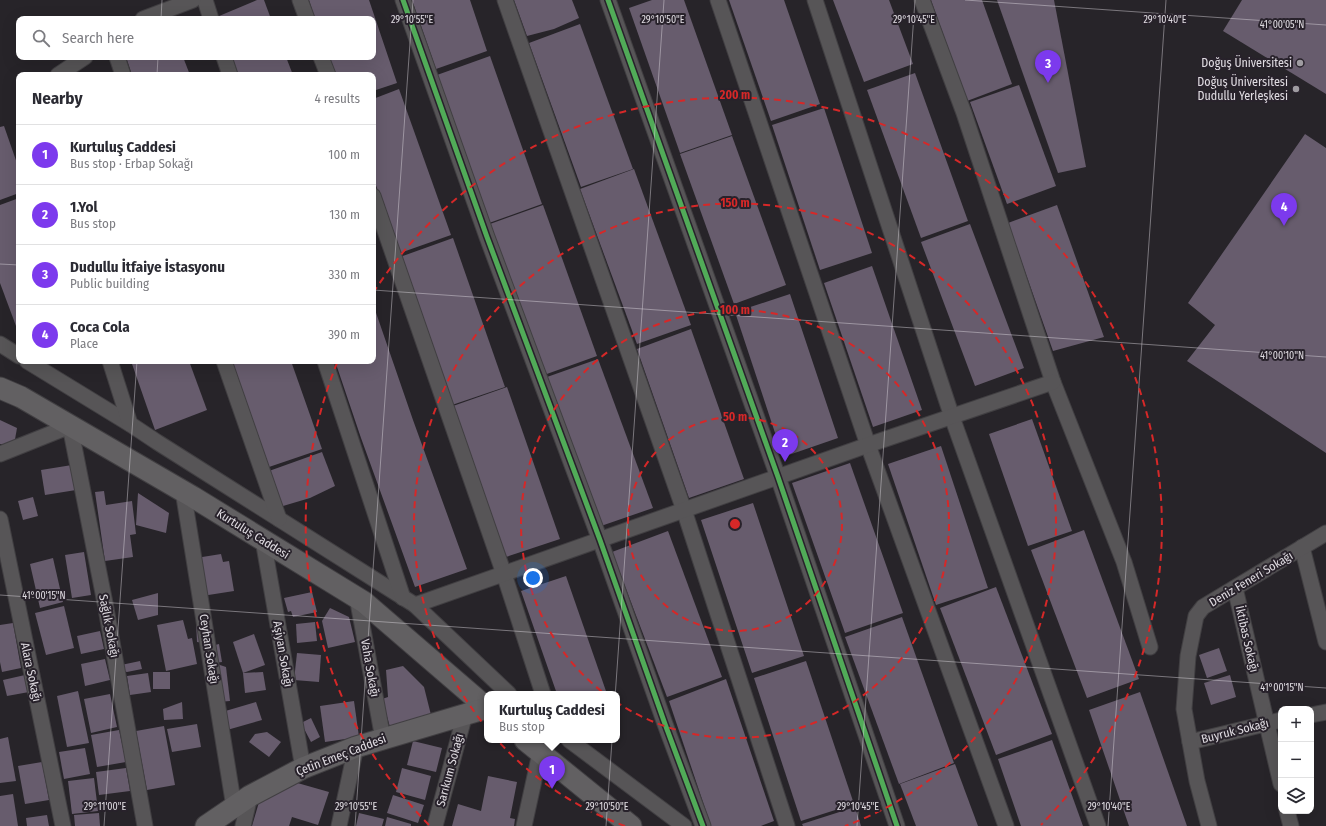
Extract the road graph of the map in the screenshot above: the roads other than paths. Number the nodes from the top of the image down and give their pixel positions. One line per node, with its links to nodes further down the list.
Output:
1 (193, 0): 10 (street)
2 (205, 0): 11 (street)
3 (300, 0): 12 (street)
4 (402, 0): 42 (street)
5 (506, 0): 37 (street)
6 (608, 0): 35 (street)
7 (718, 0): 33 (street)
8 (815, 0): 30 (street)
9 (922, 0): 28 (street)
10 (151, 16)
11 (210, 16)
12 (306, 16)
13 (80, 60): 17 (street)
14 (118, 60): 18 (street)
15 (225, 60): 19 (street)
16 (322, 60): 20 (street)
17 (62, 72)
18 (122, 72)
19 (229, 72)
20 (327, 72)
21 (376, 205): 44 (street)
22 (0, 344): 23 (street)
23 (16, 354)
24 (32, 364): 31 (street)
25 (111, 364): 31 (street)
26 (225, 364): 39 (street)
27 (325, 364): 47 (street)
28 (1053, 382): 30 (street); 49 (street)
29 (0, 388): 32 (main road, Kurtuluş Caddesi)
30 (952, 417): 33 (street); 80 (street)
31 (130, 424): 39 (street)
32 (70, 426): 34 (street); 36 (main road, Kurtuluş Caddesi); 68 (street, Sağlık Sokağı)
33 (868, 445): 35 (street); 79 (street)
34 (0, 454)
35 (778, 477): 37 (street); 78 (street)
36 (183, 491): 41 (main road, Kurtuluş Caddesi); 65 (street, Ceyhan Sokağı)
37 (684, 510): 42 (street); 77 (street)
38 (0, 519): 67 (street, Alara Sokağı)
39 (279, 519): 47 (street)
40 (1326, 533): 43 (street, Deniz Feneri Sokağı)
41 (263, 540): 46 (main road, Kurtuluş Caddesi); 63 (street, Aşiyan Sokağı)
42 (600, 540): 44 (street); 76 (street)
43 (1302, 548): 45 (street, Deniz Feneri Sokağı); 48 (street)
44 (504, 574): 47 (street); 51 (street)
45 (1235, 588): 57 (street, İktibas Sokağı); 59 (street, Deniz Feneri Sokağı)
46 (357, 597): 52 (main road, Kurtuluş Caddesi); 58 (street, Vaha Sokağı)
47 (409, 601): 50 (street)
48 (1326, 642)
49 (1150, 647)
50 (506, 691)
51 (542, 691)
52 (484, 705)
53 (484, 709): 55 (main road, Çetin Emeç Caddesi)
54 (1326, 712): 56 (street)
55 (465, 714): 58 (main road, Çetin Emeç Caddesi); 72 (street, Sarıkum Sokağı)
56 (1314, 714)
57 (1274, 721): 59 (street, Buyruk Sokağı); 64 (street, İktibas Sokağı)
58 (383, 739): 61 (main road, Çetin Emeç Caddesi)
59 (1190, 742): 81 (street, Deniz Feneri Sokağı)
60 (573, 743): 75 (street)
61 (356, 747): 63 (main road, Çetin Emeç Caddesi); 71 (street)
62 (532, 747): 73 (street); 74 (main road)
63 (303, 768): 65 (main road, Çetin Emeç Caddesi)
64 (1280, 778)
65 (242, 802): 69 (main road, Çetin Emeç Caddesi); 70 (street)
66 (1288, 814): 82 (street)
67 (63, 826)
68 (145, 826)
69 (206, 826)
70 (243, 826)
71 (339, 826)
72 (435, 826)
73 (524, 826)
74 (630, 826)
75 (684, 826)
76 (702, 826)
77 (786, 826)
78 (897, 826)
79 (1006, 826)
80 (1098, 826)
81 (1209, 826)
82 (1291, 826)

